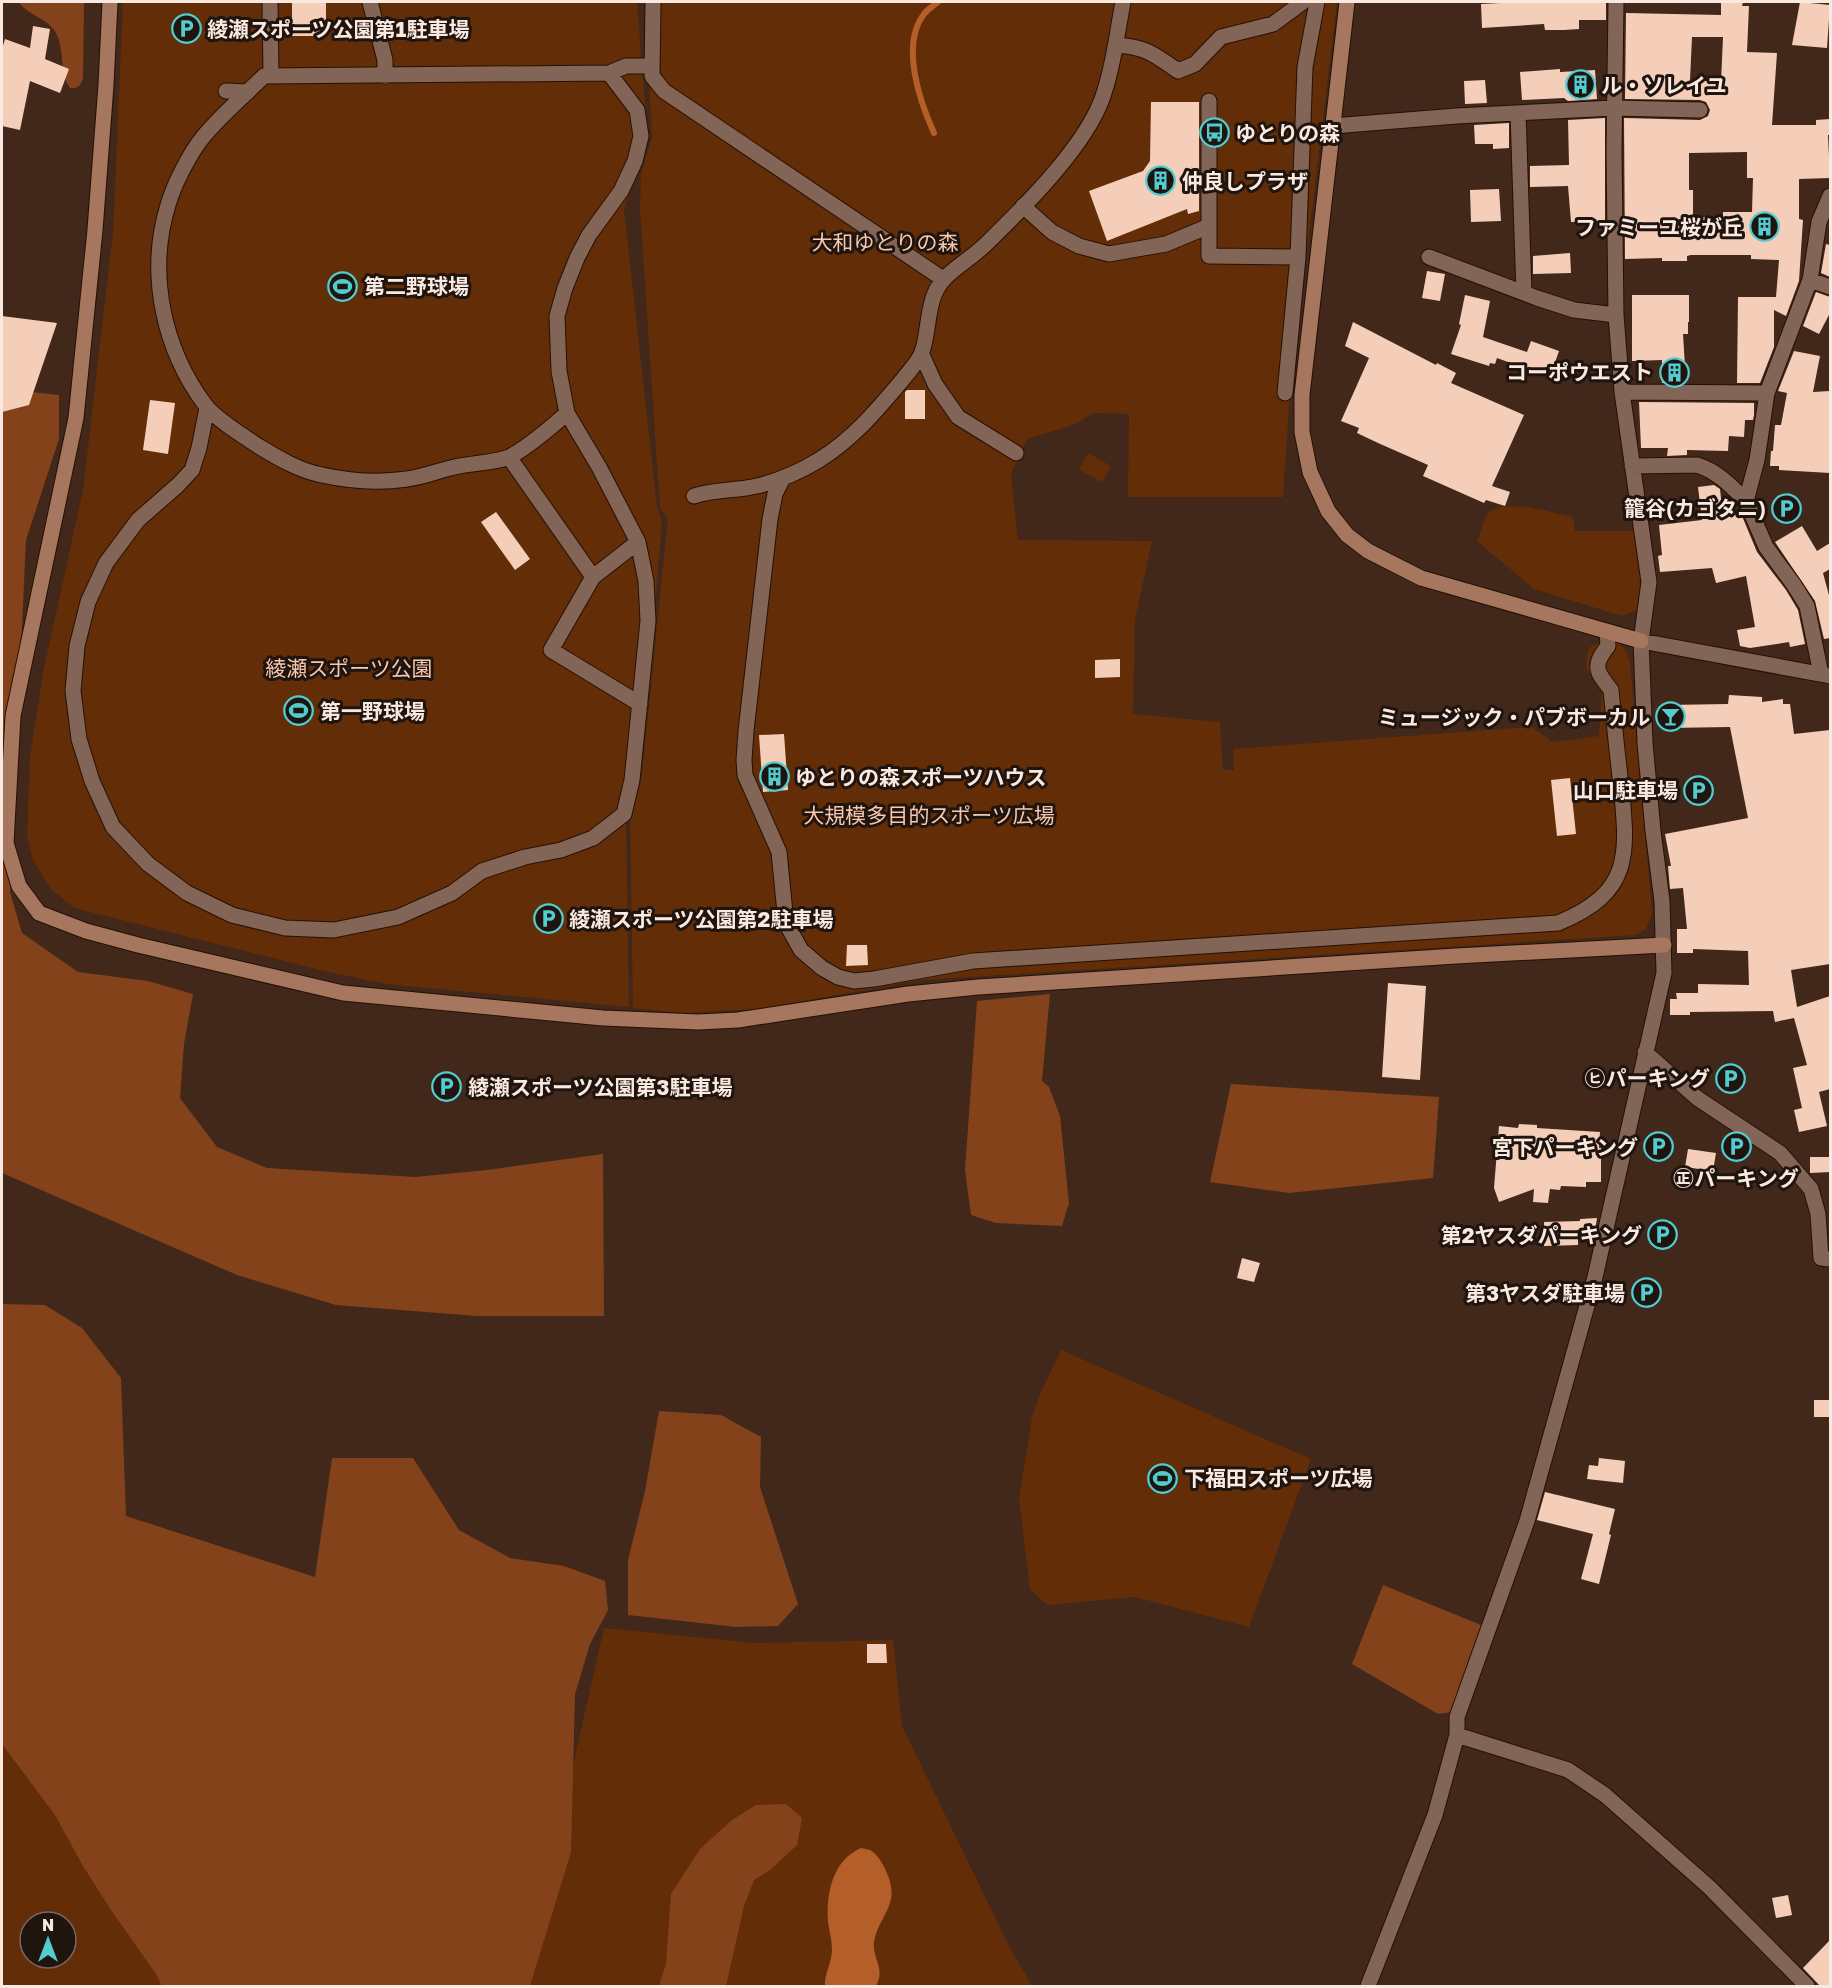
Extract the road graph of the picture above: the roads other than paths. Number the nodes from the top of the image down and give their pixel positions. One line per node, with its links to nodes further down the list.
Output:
1 (110, 2): 50 (street)
2 (270, 2): 13 (street)
3 (370, 2): 14 (street)
4 (653, 2): 11 (street)
5 (1123, 2): 10 (street)
6 (1303, 2): 10 (street)
7 (1317, 2): 26 (street)
8 (1347, 2): 21 (street)
9 (1616, 2): 18 (street)
10 (1116, 45): 23 (street)
11 (651, 66): 12 (street); 27 (street)
12 (609, 73): 14 (street); 37 (street)
13 (271, 76): 14 (street); 16 (street)
14 (386, 76)
15 (226, 91): 16 (street)
16 (248, 92): 36 (street)
17 (1209, 101): 24 (street)
18 (1614, 108): 19 (street); 20 (street); 31 (street)
19 (1700, 110)
20 (1518, 113): 21 (street); 30 (street)
21 (1333, 126): 46 (street)
22 (1830, 196): 28 (street)
23 (1023, 206): 24 (street); 27 (street)
24 (1209, 226): 26 (street)
25 (1429, 256): 30 (street)
26 (1298, 257): 34 (street)
27 (943, 279): 32 (street)
28 (1810, 280): 29 (street); 35 (street)
29 (1830, 287)
30 (1524, 293): 31 (street)
31 (1616, 315): 33 (street)
32 (922, 355): 38 (street); 41 (street)
33 (1622, 392): 35 (street); 40 (street)
34 (1285, 393)
35 (1767, 393): 43 (street)
36 (207, 408): 39 (street); 49 (street)
37 (567, 413): 39 (street); 44 (street)
38 (1016, 453)
39 (509, 457): 45 (street)
40 (1632, 466): 43 (street); 47 (street)
41 (783, 478): 42 (street); 46 (street)
42 (694, 496)
43 (1746, 501): 48 (street)
44 (638, 542): 45 (street); 49 (street)
45 (593, 577): 49 (street)
46 (1607, 632): 47 (street)
47 (1641, 641): 48 (street); 50 (street)
48 (1826, 675)
49 (640, 704)
50 (1664, 945): 51 (street)
51 (1645, 1052): 52 (street); 53 (street)
52 (1830, 1259)
53 (1457, 1736): 54 (street); 55 (street)
54 (1368, 1986)
55 (1807, 1986)

